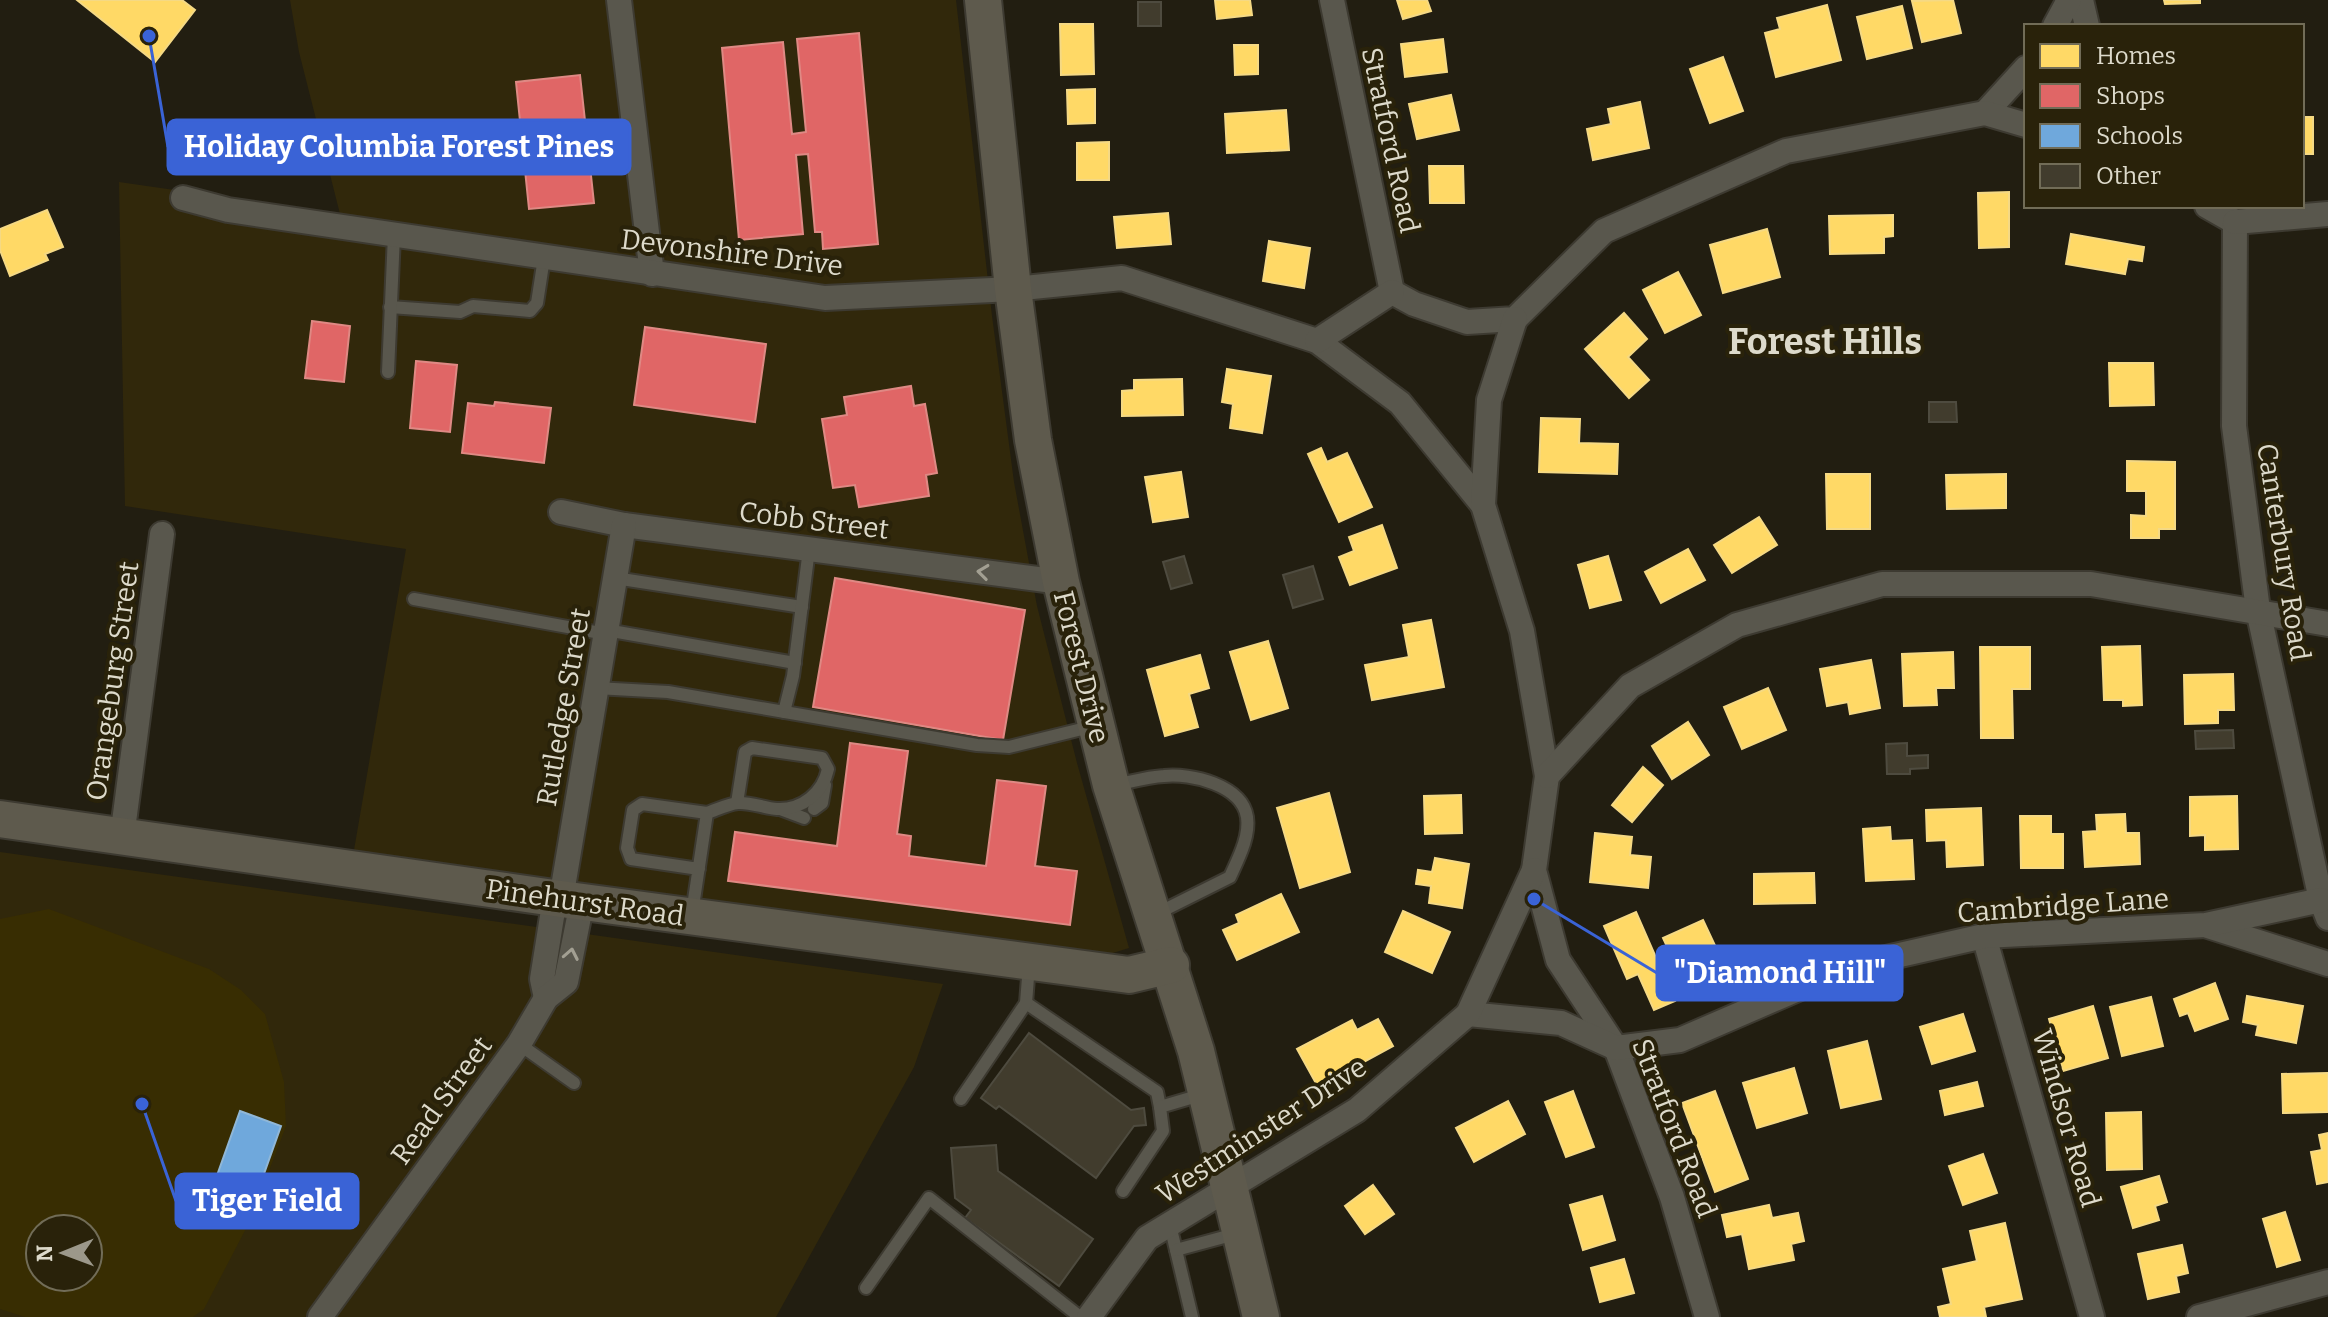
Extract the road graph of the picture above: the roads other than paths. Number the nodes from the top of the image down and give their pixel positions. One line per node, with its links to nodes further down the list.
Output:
1 (619, 0): 17 (street)
2 (983, 0): 18 (main road, Forest Drive)
3 (1332, 0): 19 (street, Stratford Road)
4 (2069, 0): 6 (street)
5 (2081, 0): 7 (street)
6 (2056, 24)
7 (2087, 24)
8 (2024, 70): 9 (street)
9 (1985, 113): 10 (street); 21 (street)
10 (2024, 124)
11 (183, 198): 15 (street, Devonshire Drive)
12 (2210, 208): 14 (street)
13 (2328, 214): 14 (street)
14 (2235, 222): 33 (street, Canterbury Road)
15 (394, 235): 16 (street, Devonshire Drive); 20 (lane)
16 (544, 258): 17 (street, Devonshire Drive); 20 (lane)
17 (652, 274): 18 (street, Devonshire Drive)
18 (1013, 289): 22 (street, Devonshire Drive); 30 (main road, Forest Drive)
19 (1392, 292): 21 (street); 22 (street)
20 (390, 307): 23 (lane)
21 (1515, 319): 24 (street)
22 (1317, 341): 24 (street, Devonshire Drive)
23 (388, 372)
24 (1483, 505): 40 (street, Stratford Road)
25 (561, 512): 26 (street, Cobb Street)
26 (624, 525): 28 (street, Cobb Street); 29 (street, Rutledge Street)
27 (162, 534): 47 (street, Orangeburg Street)
28 (809, 549): 30 (street, Cobb Street, one-way to 28); 32 (lane)
29 (615, 578): 32 (lane); 35 (street, Rutledge Street)
30 (1061, 582): 39 (main road, Forest Drive)
31 (414, 599): 35 (lane)
32 (802, 607): 36 (lane)
33 (2258, 610): 34 (street); 40 (street); 51 (street, Canterbury Road)
34 (2328, 624)
35 (606, 632): 36 (lane); 37 (street, Rutledge Street)
36 (795, 663): 38 (lane)
37 (596, 688): 38 (lane); 50 (street, Rutledge Street)
38 (784, 712): 39 (lane)
39 (1096, 725): 42 (main road, Forest Drive)
40 (1547, 776): 49 (street, Stratford Road)
41 (825, 780): 43 (lane); 44 (lane); 44 (lane)
42 (1111, 785): 52 (main road, Forest Drive); 52 (lane)
43 (737, 803): 44 (lane); 45 (lane)
44 (780, 809)
45 (707, 813): 48 (lane); 48 (lane)
46 (0, 819): 47 (main road, Pinehurst Road)
47 (122, 837): 50 (main road, Pinehurst Road)
48 (699, 869): 53 (lane)
49 (1534, 870): 61 (street, Westminster Drive); 63 (street, Stratford Road)
50 (566, 899): 53 (main road, Pinehurst Road); 59 (street, Rutledge Street)
51 (2324, 909): 54 (street, Cambridge Lane)
52 (1154, 915): 58 (main road, Forest Drive)
53 (692, 916): 56 (main road, Pinehurst Road)
54 (2206, 925): 55 (street, Cambridge Lane); 57 (street, Cambridge Lane)
55 (1984, 936): 63 (street, Cambridge Lane); 81 (street, Windsor Road)
56 (1029, 961): 58 (main road, Pinehurst Road); 60 (lane)
57 (2328, 964)
58 (1171, 965): 65 (main road, Forest Drive)
59 (546, 998): 62 (street, Read Street)
60 (1026, 1003): 66 (lane); 67 (lane)
61 (1468, 1014): 63 (street); 68 (street, Westminster Drive)
62 (519, 1044): 64 (lane); 75 (street, Read Street)
63 (1616, 1048): 80 (street, Stratford Road)
64 (574, 1083)
65 (1207, 1093): 67 (lane); 68 (main road, Forest Drive)
66 (961, 1099)
67 (1160, 1107): 69 (lane)
68 (1231, 1189): 70 (street, Westminster Drive); 71 (main road, Forest Drive)
69 (1123, 1191)
70 (1170, 1225): 72 (lane); 77 (street, Westminster Drive)
71 (1242, 1232): 72 (lane); 79 (main road, Forest Drive)
72 (1176, 1250): 78 (lane)
73 (2328, 1282): 82 (street)
74 (866, 1288): 76 (lane)
75 (320, 1317)
76 (1080, 1317)
77 (1089, 1317)
78 (1192, 1317)
79 (1261, 1317)
80 (1707, 1317)
81 (2092, 1317)
82 (2199, 1317)

